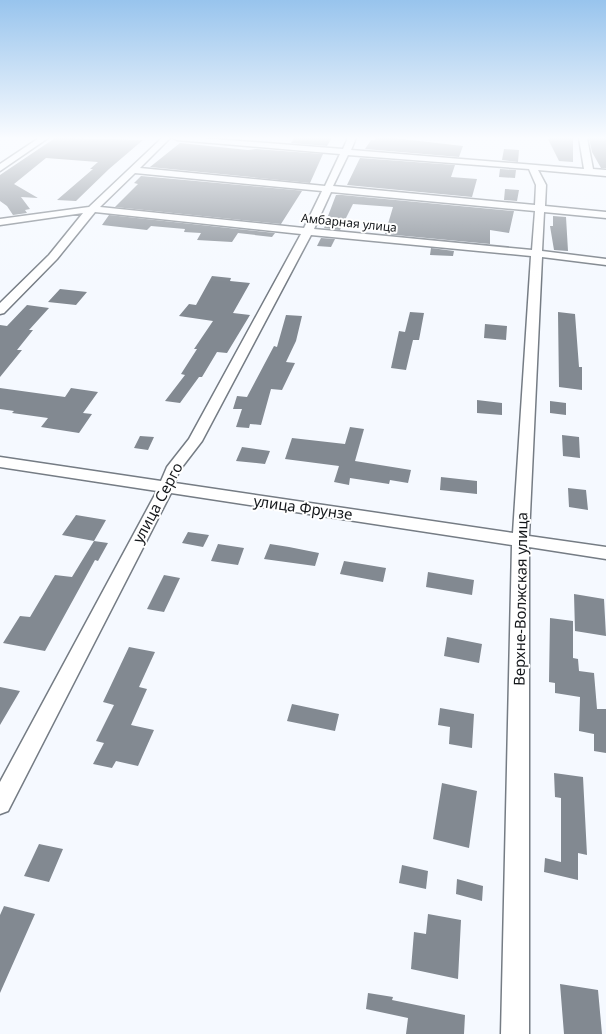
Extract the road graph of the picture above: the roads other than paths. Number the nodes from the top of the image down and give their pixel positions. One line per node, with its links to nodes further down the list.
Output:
1 (115, 186): 6 (street)
2 (300, 186): 5 (street)
3 (329, 186): 5 (street, улица Серго)
4 (541, 186): 7 (street, Верхне-Волжская улица)
5 (328, 189): 7 (street); 10 (street, улица Серго)
6 (92, 209): 9 (street, Амбарная улица); 10 (street, Амбарная улица); 13 (street)
7 (540, 209): 8 (street); 11 (street, Верхне-Волжская улица)
8 (606, 215)
9 (0, 222)
10 (307, 232): 11 (street, Амбарная улица); 15 (street, улица Серго)
11 (537, 253): 12 (street, Амбарная улица); 16 (street, Верхне-Волжская улица)
12 (606, 262)
13 (0, 310)
14 (0, 462): 15 (street, улица Фрунзе)
15 (166, 488): 16 (street, улица Фрунзе); 18 (street, улица Серго)
16 (522, 540): 17 (street, улица Фрунзе); 19 (street, Верхне-Волжская улица)
17 (606, 553)
18 (0, 804)
19 (516, 1034)

